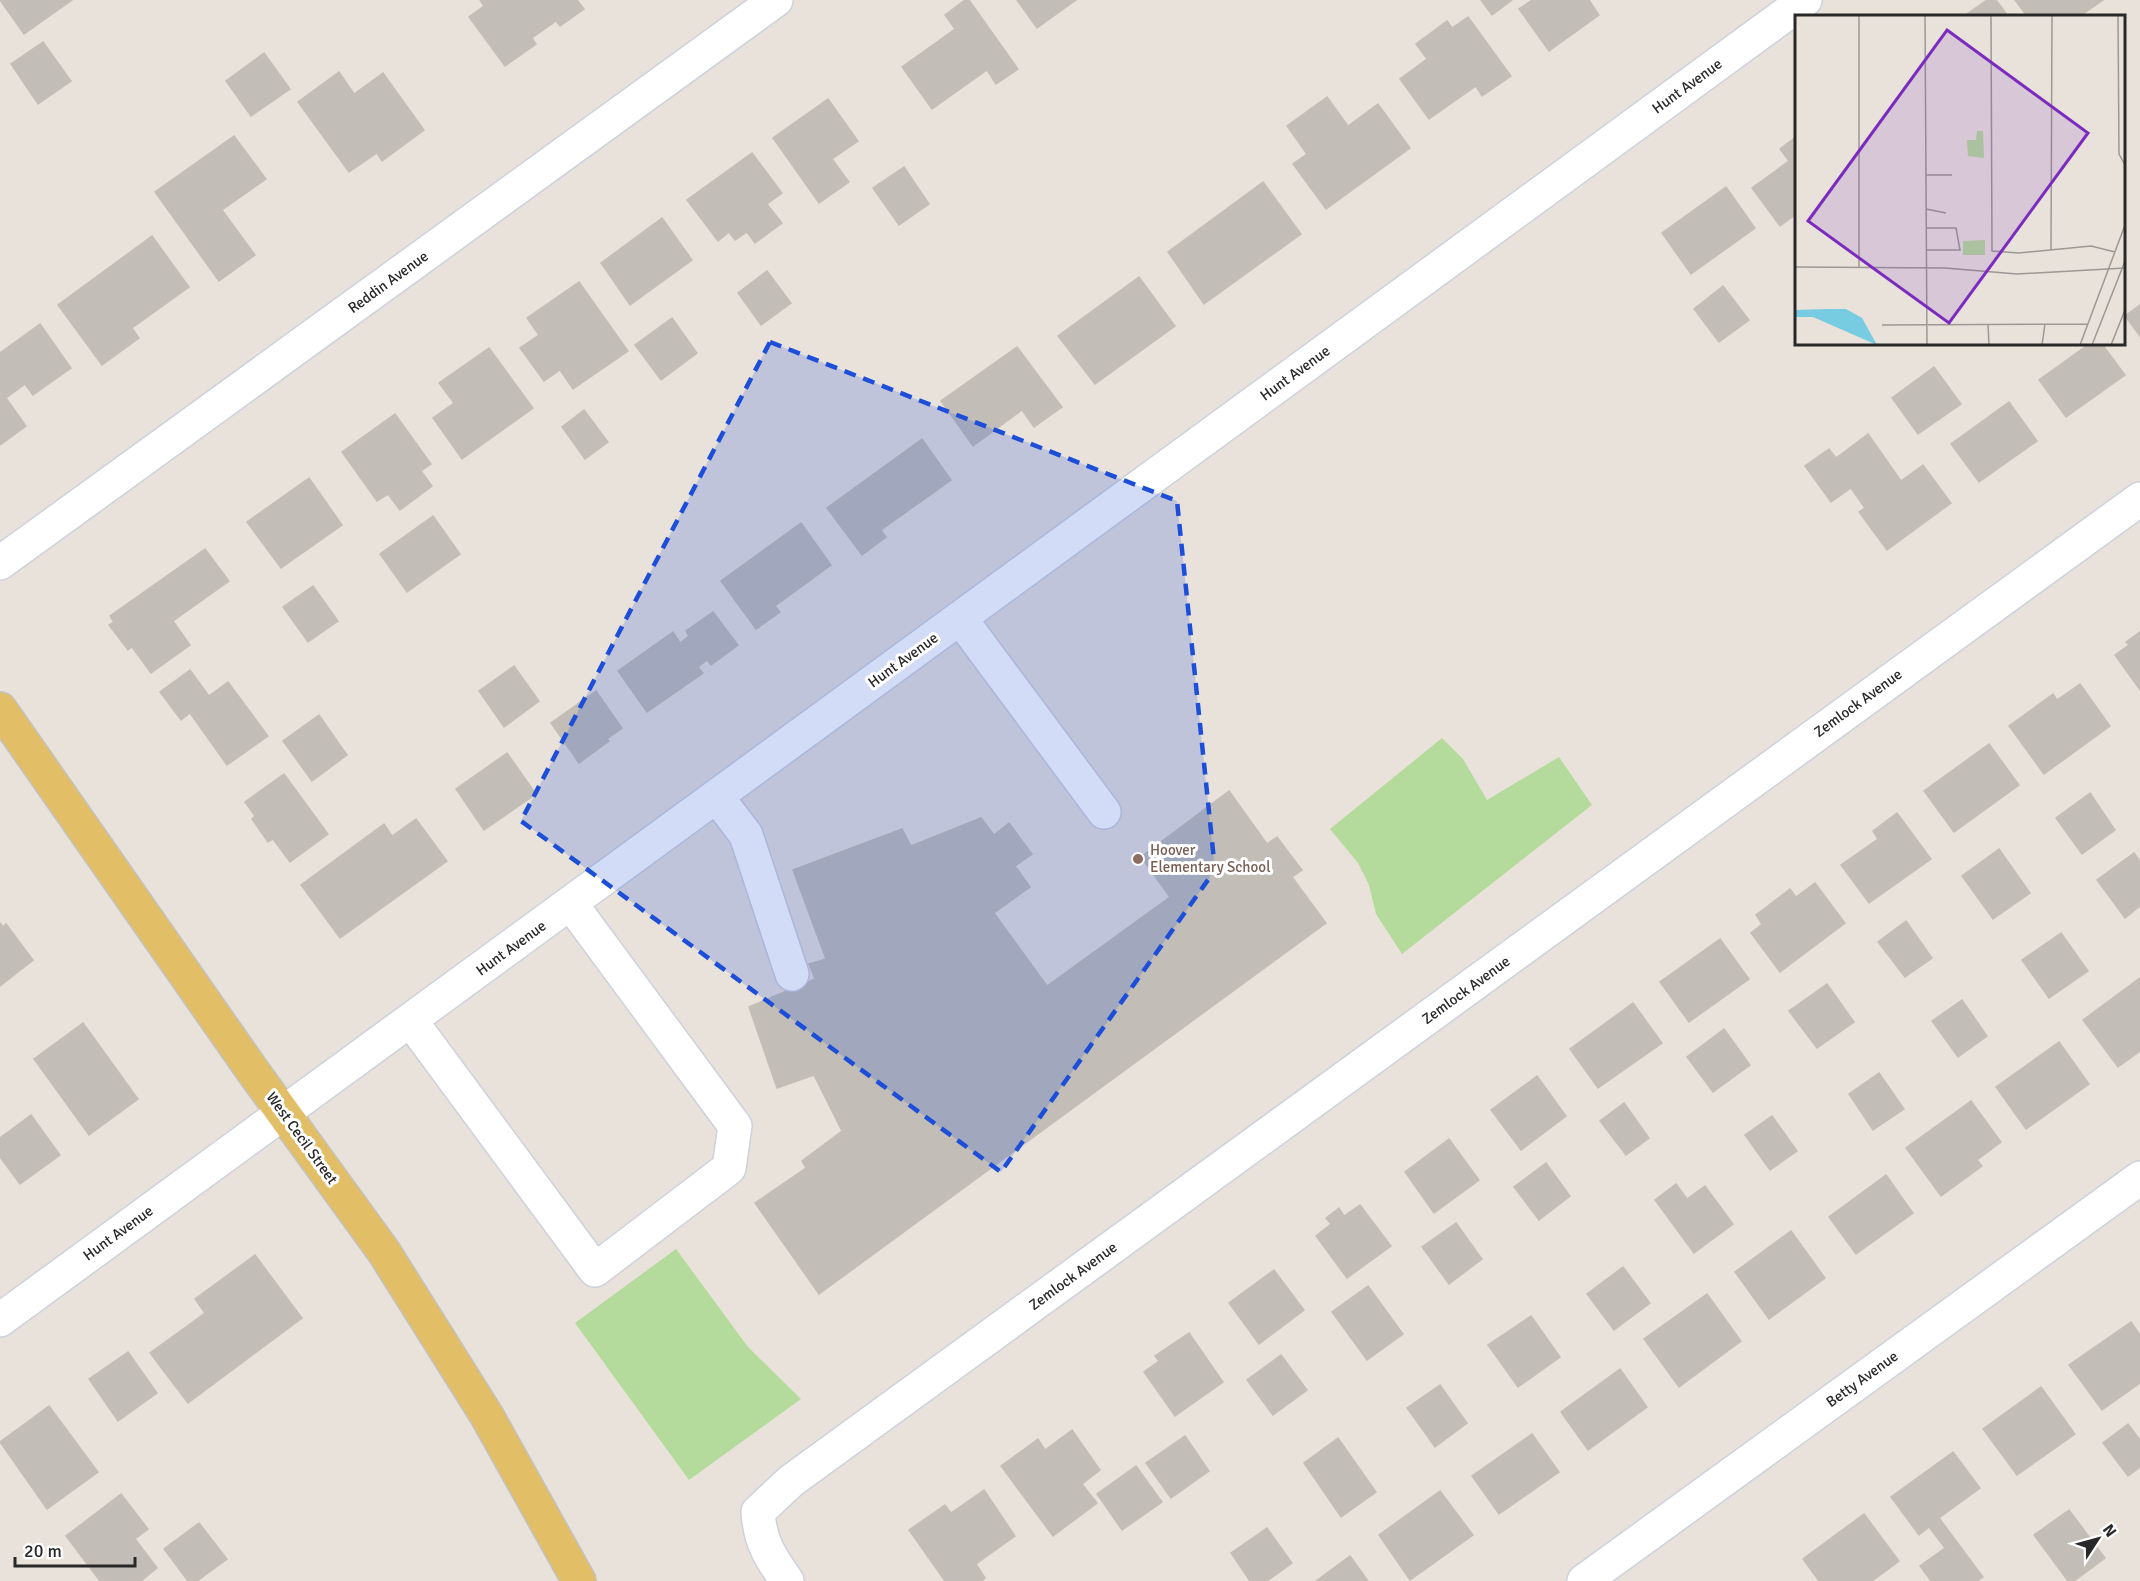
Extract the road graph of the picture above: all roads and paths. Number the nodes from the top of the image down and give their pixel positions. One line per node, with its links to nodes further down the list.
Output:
1 (776, 0): 4 (street, Reddin Avenue)
2 (1805, 0): 5 (street, Hunt Avenue)
3 (2140, 499): 16 (street, Zemlock Avenue)
4 (0, 563)
5 (960, 618): 7 (street, Hunt Avenue); 8 (street)
6 (0, 709): 12 (main road, West Cecil Street)
7 (717, 797): 9 (street, Hunt Avenue); 10 (street)
8 (1104, 812)
9 (571, 904): 11 (street, Hunt Avenue); 11 (street)
10 (792, 974)
11 (411, 1021): 12 (street, Hunt Avenue)
12 (284, 1112): 14 (street, Hunt Avenue); 15 (main road, West Cecil Street)
13 (2140, 1178): 17 (street, Betty Avenue)
14 (0, 1320)
15 (579, 1581)
16 (787, 1581)
17 (1584, 1581)

